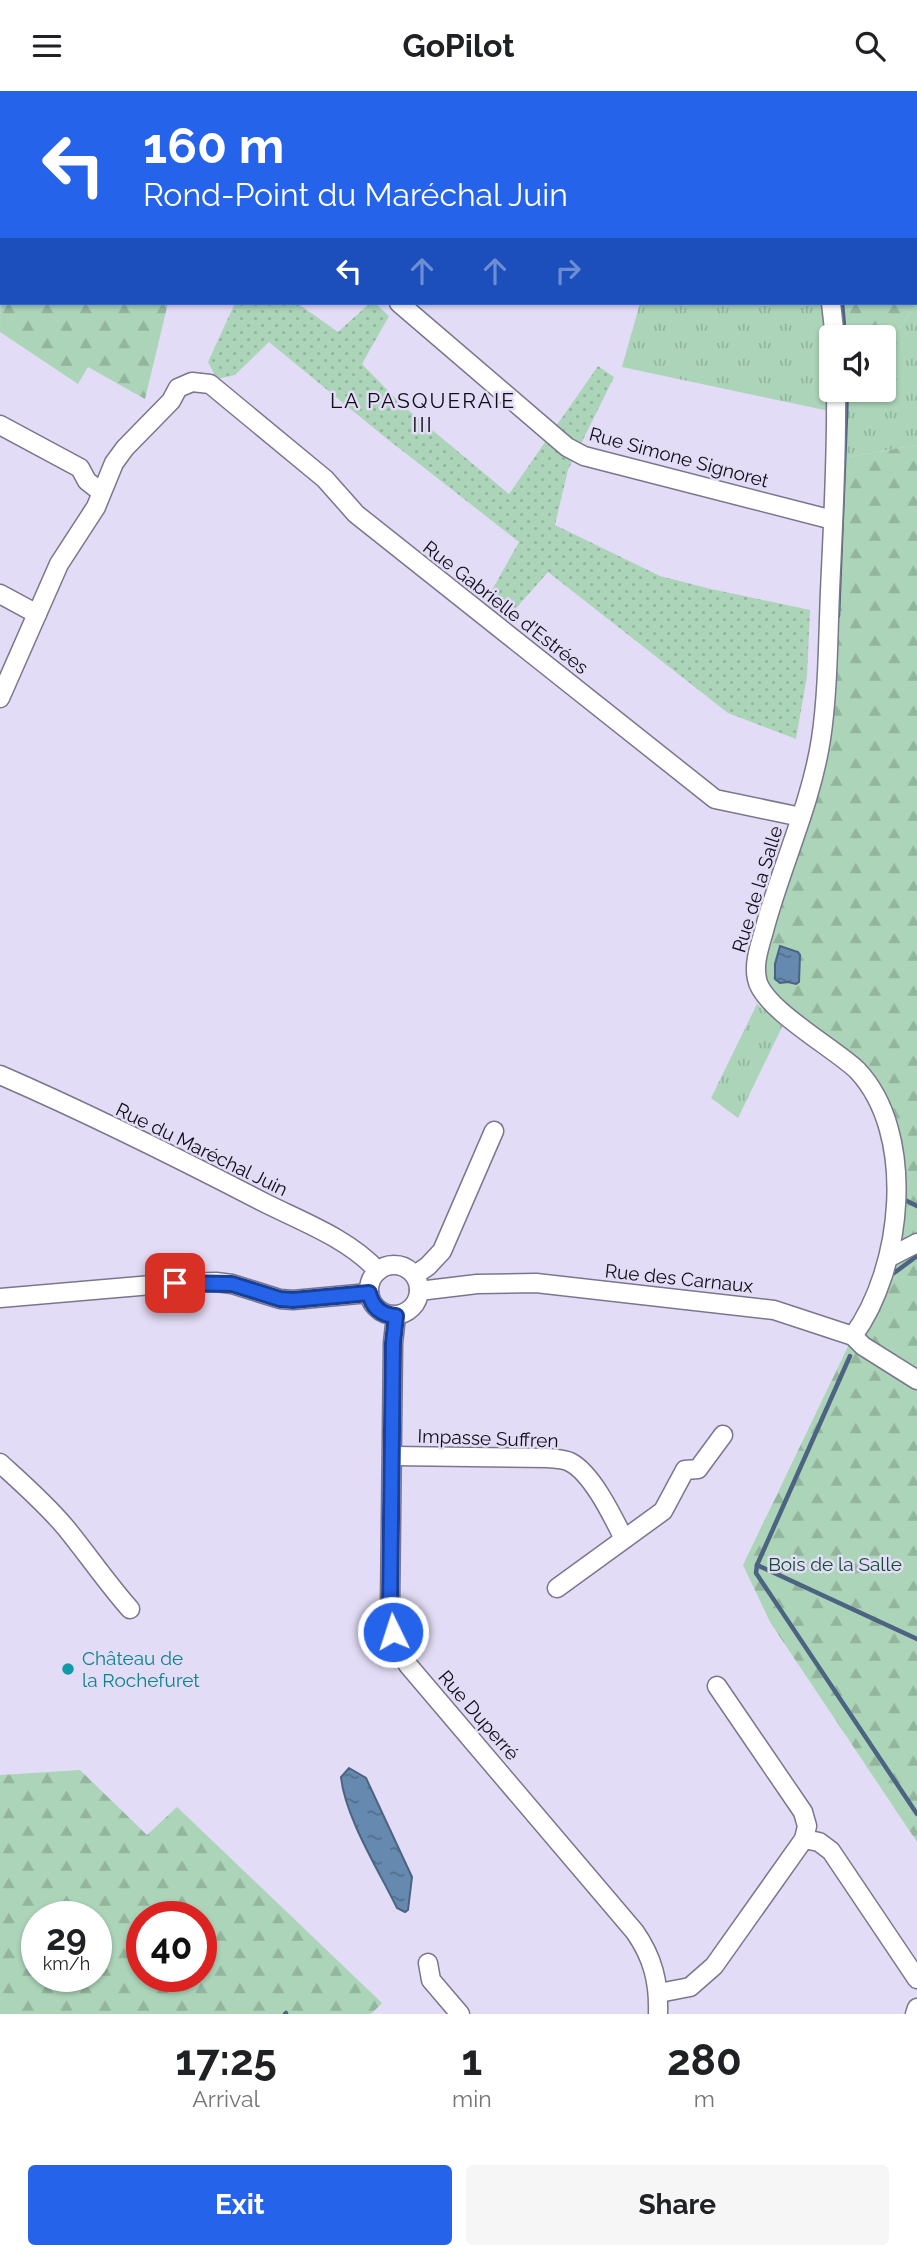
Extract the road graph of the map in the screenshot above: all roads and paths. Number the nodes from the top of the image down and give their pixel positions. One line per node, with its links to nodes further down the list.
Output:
1 (401, 305): 9 (street, Rue Simone Signoret)
2 (831, 305): 3 (street)
3 (834, 325)
4 (836, 402): 9 (street, Rue de la Salle)
5 (0, 425): 6 (street)
6 (80, 468): 7 (street); 8 (street)
7 (110, 472): 8 (street); 13 (street, Rue Gabrielle d’Estrées)
8 (101, 492): 11 (street)
9 (833, 520): 13 (street, Rue de la Salle)
10 (0, 594): 11 (street)
11 (37, 614): 12 (street)
12 (0, 698)
13 (801, 817): 17 (street, Rue de la Salle)
14 (0, 1075): 18 (street, Rue du Maréchal Juin)
15 (494, 1131): 19 (street)
16 (917, 1244): 17 (street)
17 (890, 1257): 23 (street, Rue de la Salle)
18 (378, 1271): 19 (street); 20 (street)
19 (417, 1283): 22 (street); 23 (street, Rue des Carnaux)
20 (369, 1293): 21 (street); 22 (street)
21 (0, 1298)
22 (396, 1316): 26 (street, Rue Duperré)
23 (853, 1336): 24 (street, Rue des Carnaux)
24 (917, 1380)
25 (723, 1435): 28 (street)
26 (393, 1456): 28 (street, Impasse Suffren); 35 (street, Rue Duperré)
27 (0, 1463): 30 (street)
28 (624, 1539): 29 (street)
29 (557, 1588)
30 (130, 1609)
31 (717, 1686): 32 (street)
32 (804, 1839): 34 (street); 35 (street)
33 (428, 1963): 37 (street)
34 (917, 1979)
35 (659, 1993): 38 (street, Rue Duperré)
36 (917, 2008): 39 (street)
37 (460, 2014)
38 (658, 2014)
39 (915, 2014)

